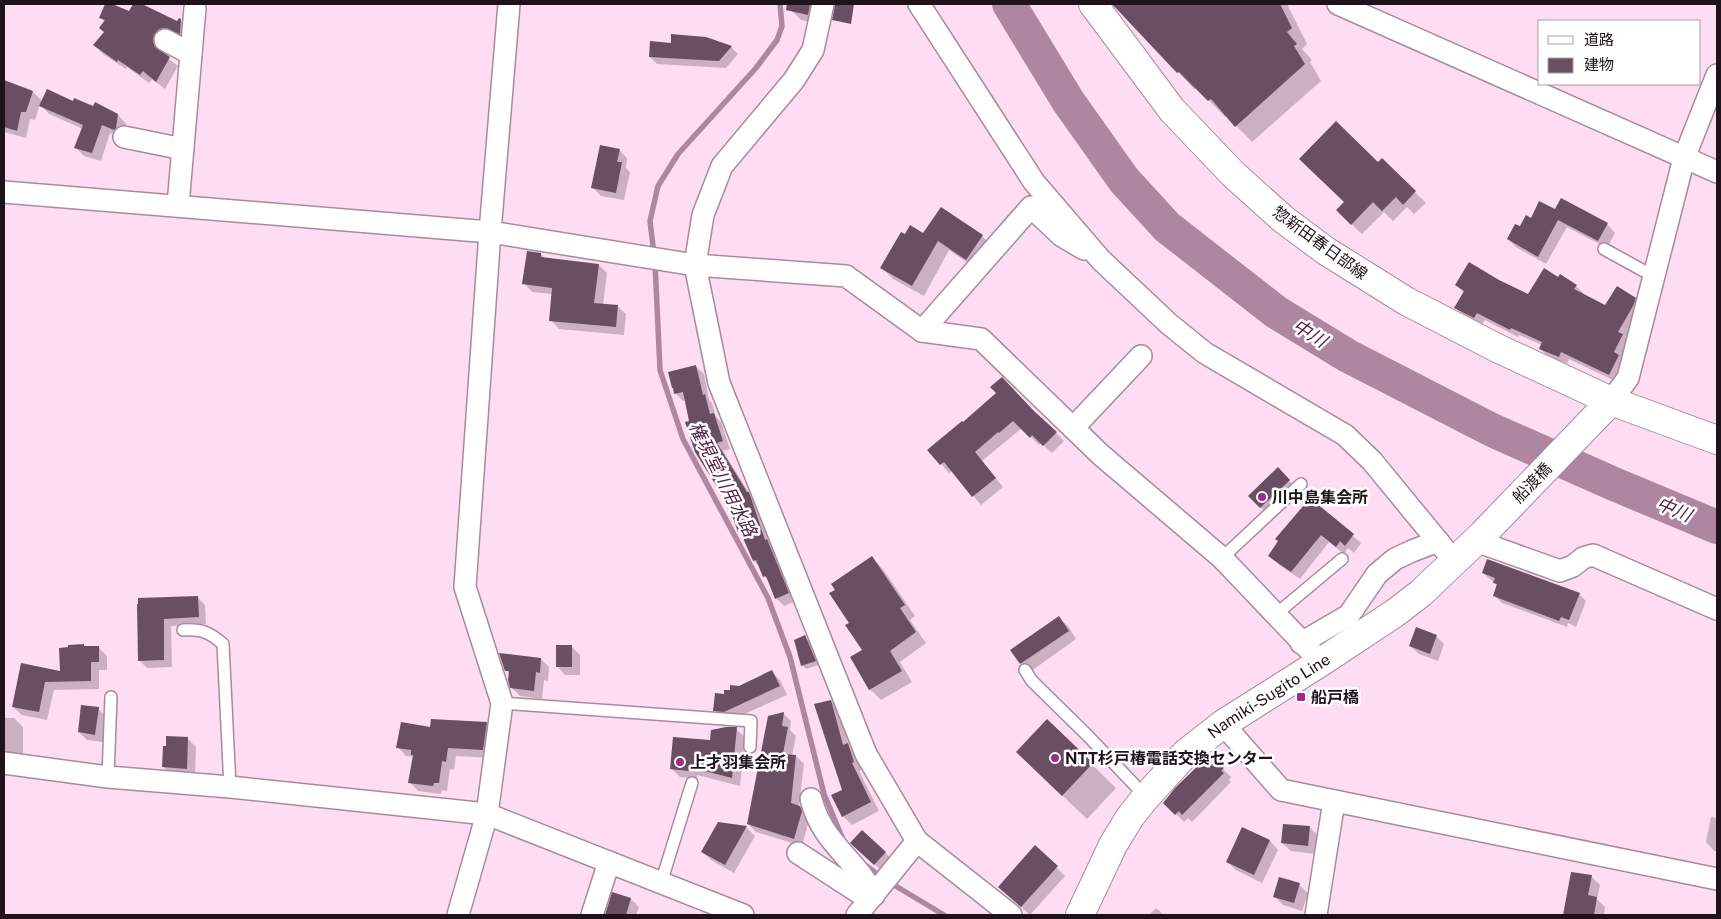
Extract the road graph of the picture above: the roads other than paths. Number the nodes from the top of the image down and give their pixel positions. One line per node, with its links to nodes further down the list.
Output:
1 (509, 4): 17 (street)
2 (823, 4): 20 (street)
3 (919, 4): 19 (street)
4 (1093, 4): 24 (main road, 惣新田春日部線)
5 (1338, 4): 7 (street)
6 (195, 8): 9 (street)
7 (1370, 10): 13 (street)
8 (165, 40): 9 (street)
9 (191, 54): 12 (street)
10 (1717, 75): 13 (street)
11 (124, 137): 12 (street)
12 (183, 150): 16 (street)
13 (1684, 158): 14 (street); 21 (street)
14 (1717, 172)
15 (4, 192): 16 (street)
16 (178, 205): 17 (street)
17 (490, 232): 20 (street); 40 (street)
18 (1604, 249): 21 (lane)
19 (1101, 260): 22 (street); 29 (street)
20 (695, 265): 22 (street); 51 (street)
21 (1654, 276): 24 (street)
22 (922, 330): 25 (street)
23 (1141, 356): 25 (street)
24 (1611, 401): 26 (main road); 28 (main road, 船渡橋)
25 (1073, 428): 30 (street)
26 (1717, 440)
27 (1301, 484): 30 (lane)
28 (1479, 538): 32 (main road, Namiki-Sugito Line); 33 (street)
29 (1438, 541): 32 (street); 36 (street)
30 (1222, 558): 34 (street)
31 (1342, 559): 34 (lane)
32 (1455, 562): 37 (main road, Namiki-Sugito Line)
33 (1717, 609)
34 (1275, 615): 36 (street)
35 (183, 630): 46 (lane)
36 (1302, 643): 37 (street)
37 (1320, 662): 41 (main road, Namiki-Sugito Line)
38 (1025, 670): 47 (lane)
39 (111, 697): 44 (lane)
40 (502, 703): 42 (lane); 50 (street)
41 (1223, 724): 47 (main road, Namiki-Sugito Line); 49 (street)
42 (750, 747)
43 (4, 763): 44 (street)
44 (108, 777): 46 (street)
45 (692, 783): 55 (lane)
46 (230, 787): 50 (street)
47 (1146, 797): 62 (main road, Namiki-Sugito Line)
48 (811, 799): 56 (street)
49 (1334, 801): 54 (street); 63 (street)
50 (488, 814): 53 (street); 57 (street)
51 (917, 841): 56 (street); 61 (street)
52 (798, 854): 56 (street)
53 (609, 862): 55 (street); 58 (street)
54 (1717, 879)
55 (662, 883): 59 (street)
56 (874, 895): 60 (street)
57 (458, 915)
58 (592, 915)
59 (743, 915)
60 (857, 915)
61 (1010, 915)
62 (1080, 915)
63 (1316, 915)

